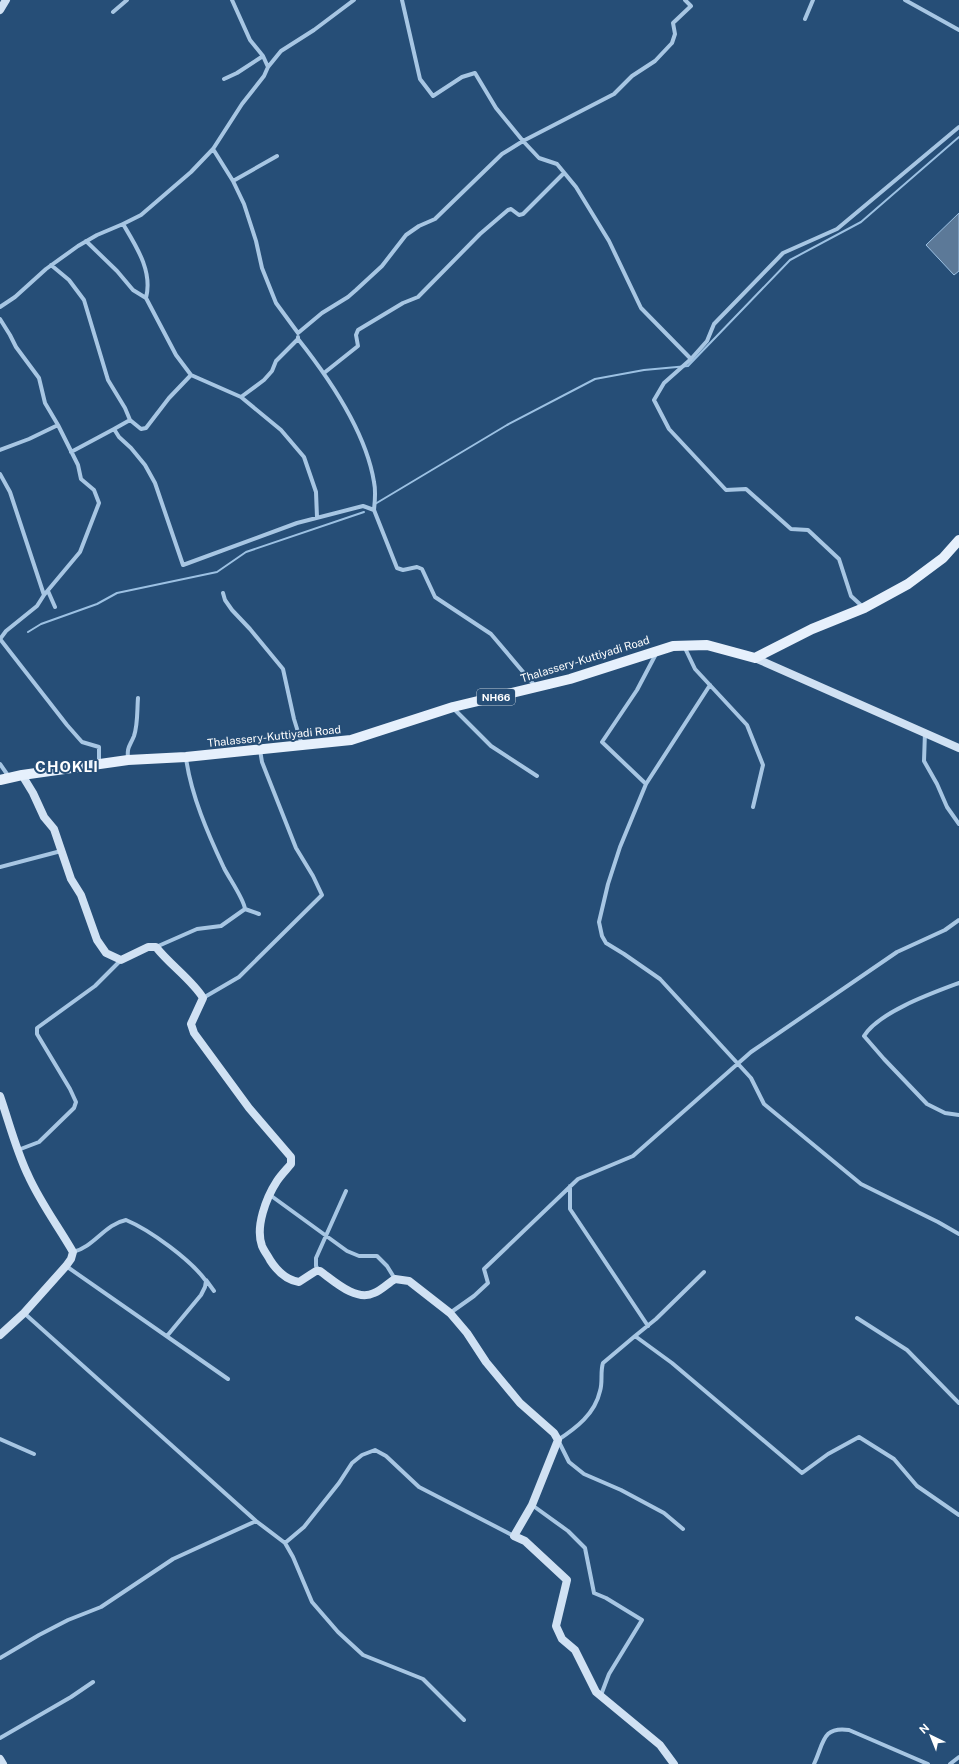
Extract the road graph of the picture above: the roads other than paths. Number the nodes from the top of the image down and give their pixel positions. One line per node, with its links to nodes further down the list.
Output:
1 (6, 0): 9 (main road)
2 (127, 0): 10 (street)
3 (232, 0): 13 (street)
4 (354, 0): 14 (street)
5 (402, 0): 17 (street)
6 (685, 0): 17 (street)
7 (813, 0): 11 (street)
8 (905, 0): 12 (street)
9 (0, 10)
10 (113, 12)
11 (805, 19)
12 (959, 30)
13 (263, 56): 14 (street); 15 (street)
14 (268, 67): 18 (street)
15 (224, 78)
16 (959, 127): 30 (street)
17 (523, 141): 20 (street); 28 (street)
18 (213, 149): 21 (street); 22 (street)
19 (277, 156): 21 (street)
20 (564, 173): 30 (street); 31 (street)
21 (233, 181): 28 (street)
22 (123, 224): 23 (street); 25 (street)
23 (86, 241): 24 (street); 25 (street)
24 (51, 265): 26 (street); 34 (street)
25 (146, 298): 32 (street)
26 (0, 307)
27 (0, 319): 35 (street)
28 (298, 333): 29 (street)
29 (298, 339): 31 (street); 33 (street)
30 (690, 360): 47 (street)
31 (324, 372): 40 (street)
32 (191, 375): 33 (street); 34 (street)
33 (241, 398): 41 (street)
34 (130, 420): 36 (street)
35 (58, 425): 37 (street); 38 (street)
36 (114, 429): 38 (street); 41 (street)
37 (0, 450)
38 (71, 452): 43 (street)
39 (0, 474): 45 (street)
40 (374, 510): 41 (street); 53 (street)
41 (317, 517)
42 (959, 540): 47 (main road)
43 (48, 591): 45 (street); 46 (street)
44 (223, 593): 57 (street)
45 (44, 595): 48 (street)
46 (55, 606)
47 (864, 608): 51 (main road)
48 (0, 639): 63 (street)
49 (684, 645): 50 (main road, Thalassery-Kuttiyadi Road / NH66); 51 (main road, Thalassery-Kuttiyadi Road / NH66); 52 (street)
50 (658, 650): 53 (main road, Thalassery-Kuttiyadi Road / NH66); 67 (street)
51 (755, 658): 56 (main road)
52 (710, 685): 67 (street); 68 (street)
53 (537, 688): 55 (main road, Thalassery-Kuttiyadi Road / NH66)
54 (138, 698): 61 (street)
55 (453, 707): 57 (main road, Thalassery-Kuttiyadi Road / NH66); 65 (street)
56 (925, 731): 58 (main road); 69 (street)
57 (303, 745): 59 (main road, Thalassery-Kuttiyadi Road / NH66)
58 (959, 748)
59 (260, 750): 60 (main road, Thalassery-Kuttiyadi Road / NH66); 78 (street)
60 (186, 757): 61 (main road, Thalassery-Kuttiyadi Road / NH66); 72 (street)
61 (128, 760): 63 (main road, Thalassery-Kuttiyadi Road / NH66)
62 (0, 764): 66 (street)
63 (99, 764): 64 (main road, Thalassery-Kuttiyadi Road / NH66)
64 (22, 775): 66 (main road, Thalassery-Kuttiyadi Road / NH66); 70 (main road)
65 (537, 776)
66 (5, 779)
67 (646, 784): 79 (street)
68 (753, 807)
69 (959, 824)
70 (62, 851): 71 (street); 76 (main road)
71 (0, 866)
72 (245, 908): 73 (street); 75 (street)
73 (259, 914)
74 (959, 920): 79 (street)
75 (156, 947): 76 (main road); 78 (main road)
76 (121, 960): 82 (street)
77 (959, 983): 81 (street)
78 (203, 998): 85 (main road)
79 (738, 1064): 83 (street); 86 (street)
80 (0, 1096): 82 (main road)
81 (959, 1115)
82 (18, 1151): 88 (main road)
83 (570, 1186): 96 (street); 98 (street)
84 (346, 1190): 87 (street)
85 (269, 1195): 87 (street); 90 (main road)
86 (959, 1234)
87 (326, 1236): 90 (street); 93 (street)
88 (73, 1252): 89 (main road); 92 (street)
89 (66, 1266): 95 (main road); 100 (street)
90 (320, 1271): 93 (main road)
91 (704, 1272): 98 (street)
92 (202, 1276): 94 (street); 100 (street)
93 (395, 1278): 96 (main road)
94 (214, 1291)
95 (24, 1313): 99 (main road); 109 (street)
96 (450, 1313): 105 (main road)
97 (857, 1318): 103 (street)
98 (648, 1326): 101 (street)
99 (0, 1334)
100 (167, 1336): 102 (street)
101 (635, 1336): 105 (street); 108 (street)
102 (228, 1379)
103 (959, 1403)
104 (0, 1439): 106 (street)
105 (558, 1440): 107 (main road); 110 (street)
106 (34, 1454)
107 (532, 1505): 111 (main road); 115 (street)
108 (959, 1515)
109 (256, 1521): 112 (street); 113 (street)
110 (683, 1529)
111 (514, 1536): 112 (street); 115 (main road)
112 (285, 1543): 116 (street)
113 (0, 1658)
114 (93, 1682): 117 (street)
115 (601, 1695): 121 (main road)
116 (464, 1720)
117 (0, 1738)
118 (959, 1757): 124 (street)
119 (0, 1758): 120 (main road)
120 (3, 1764)
121 (674, 1764)
122 (814, 1764): 123 (street)
123 (928, 1764)
124 (950, 1764)

